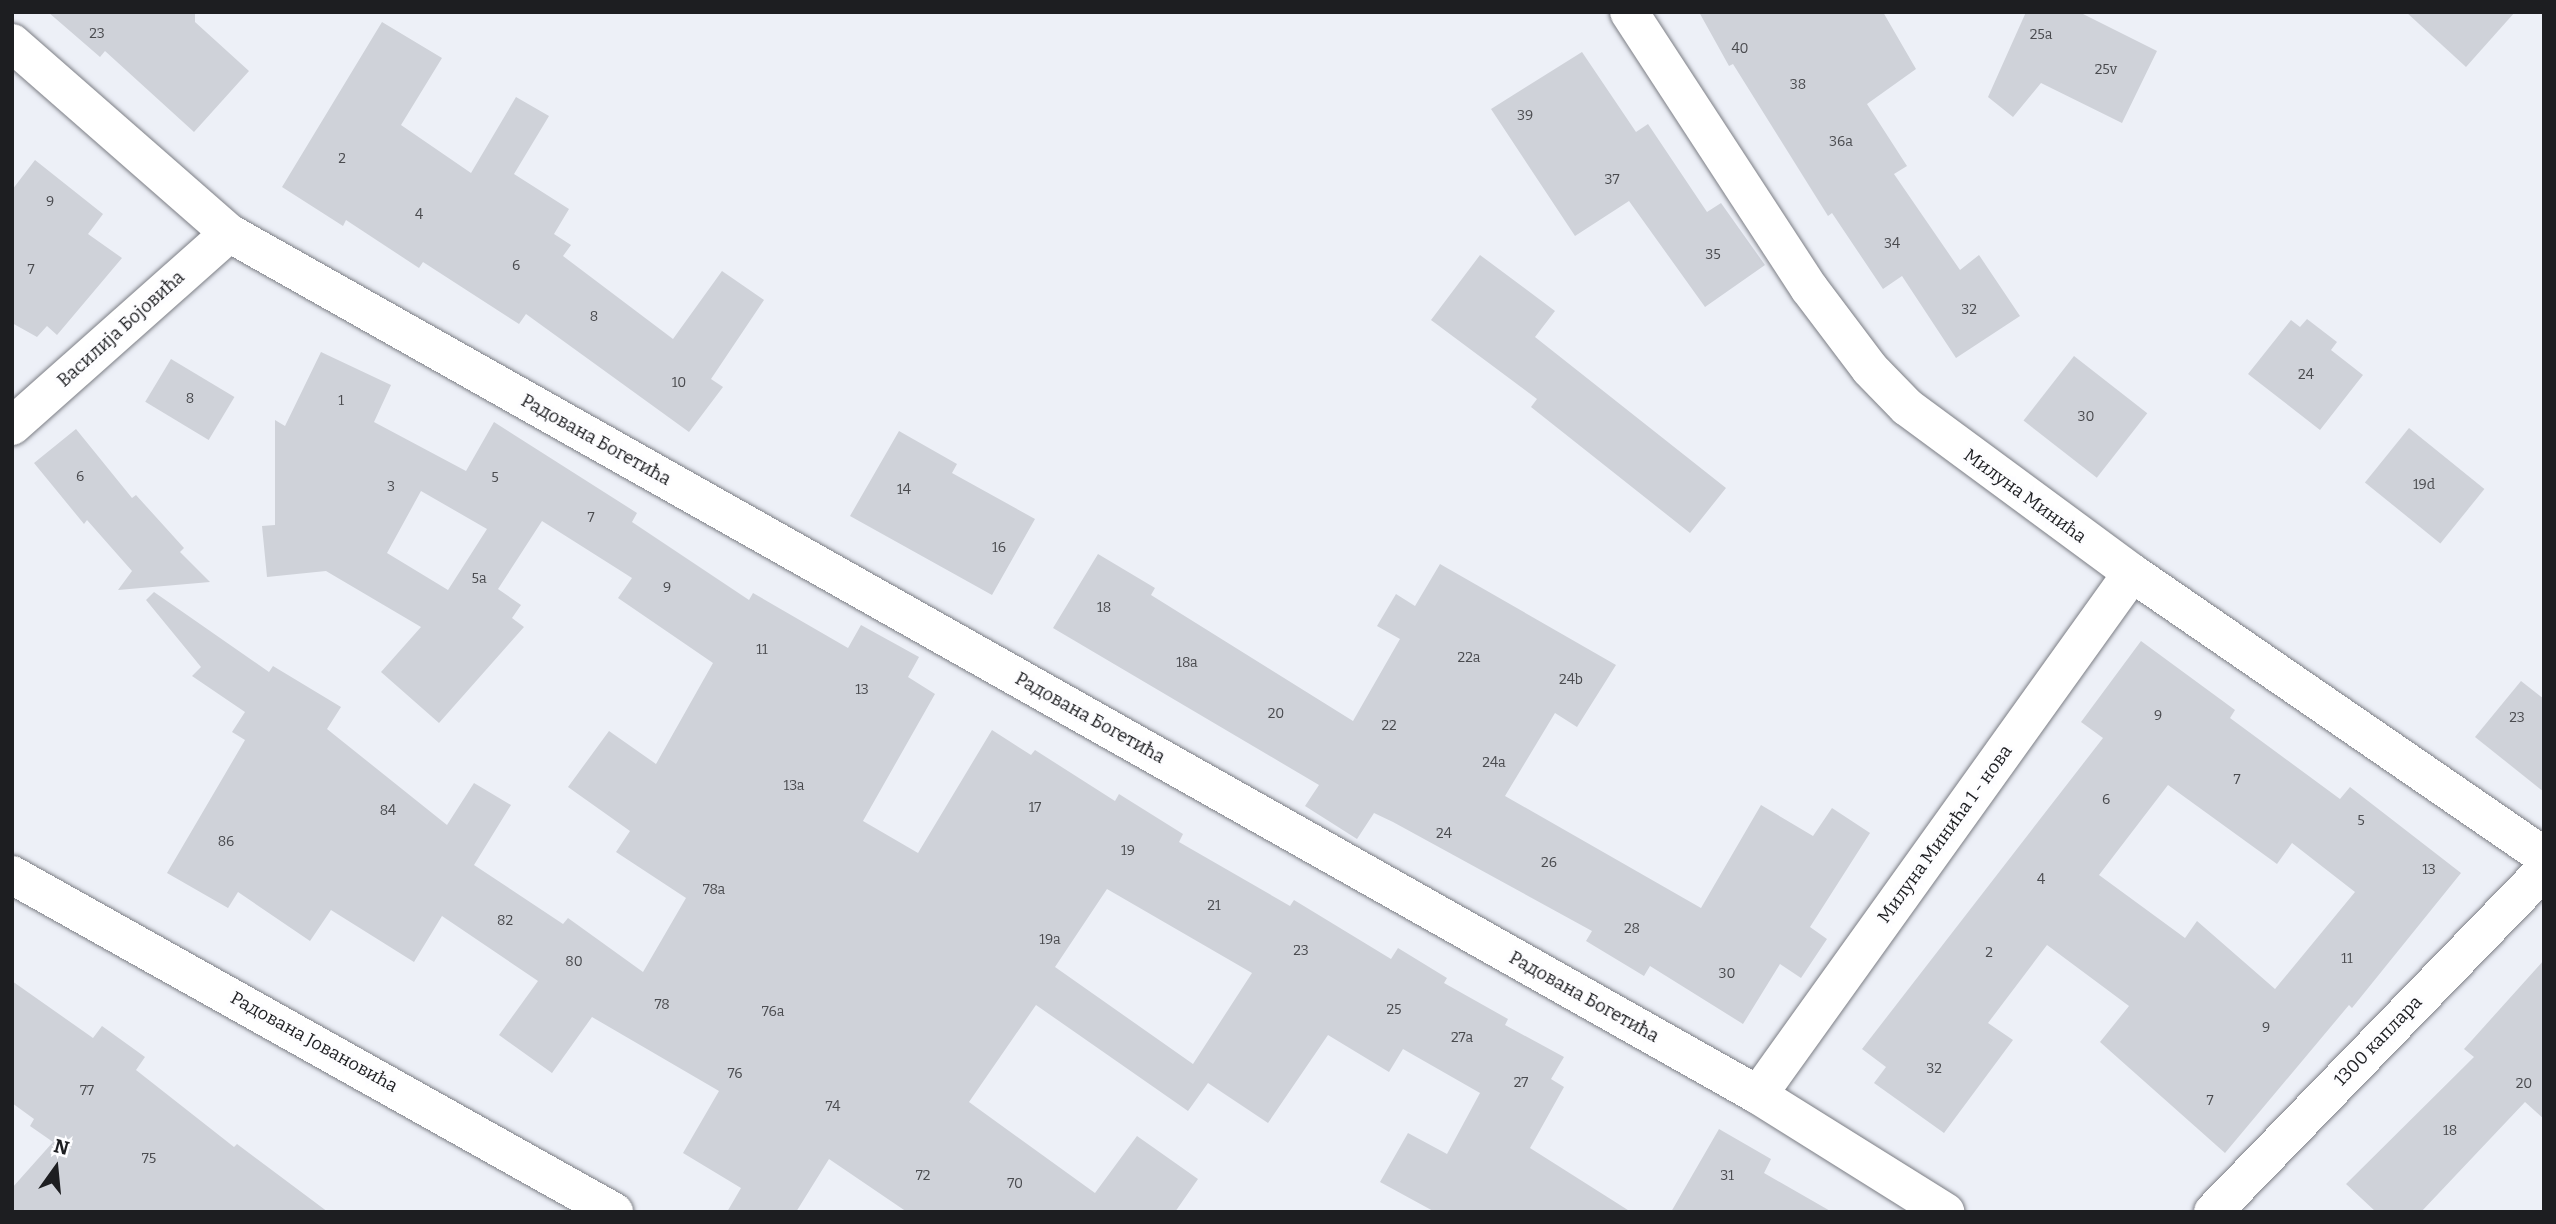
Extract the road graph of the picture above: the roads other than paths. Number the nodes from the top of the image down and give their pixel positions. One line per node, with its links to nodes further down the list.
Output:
1 (1629, 12): 5 (street, Милуна Минића)
2 (12, 43): 3 (street, Радована Богетића)
3 (229, 233): 4 (street, Василија Бојовића); 9 (street, Радована Богетића)
4 (12, 426)
5 (2132, 573): 6 (street, Милуна Минића); 9 (street, Милуна Минића 1 - нова)
6 (2544, 856)
7 (2544, 871): 12 (street, 1300 каплара)
8 (12, 875): 10 (street, Радована Јовановића)
9 (1758, 1095): 11 (street, Радована Богетића)
10 (614, 1212)
11 (1945, 1212)
12 (2213, 1212)

